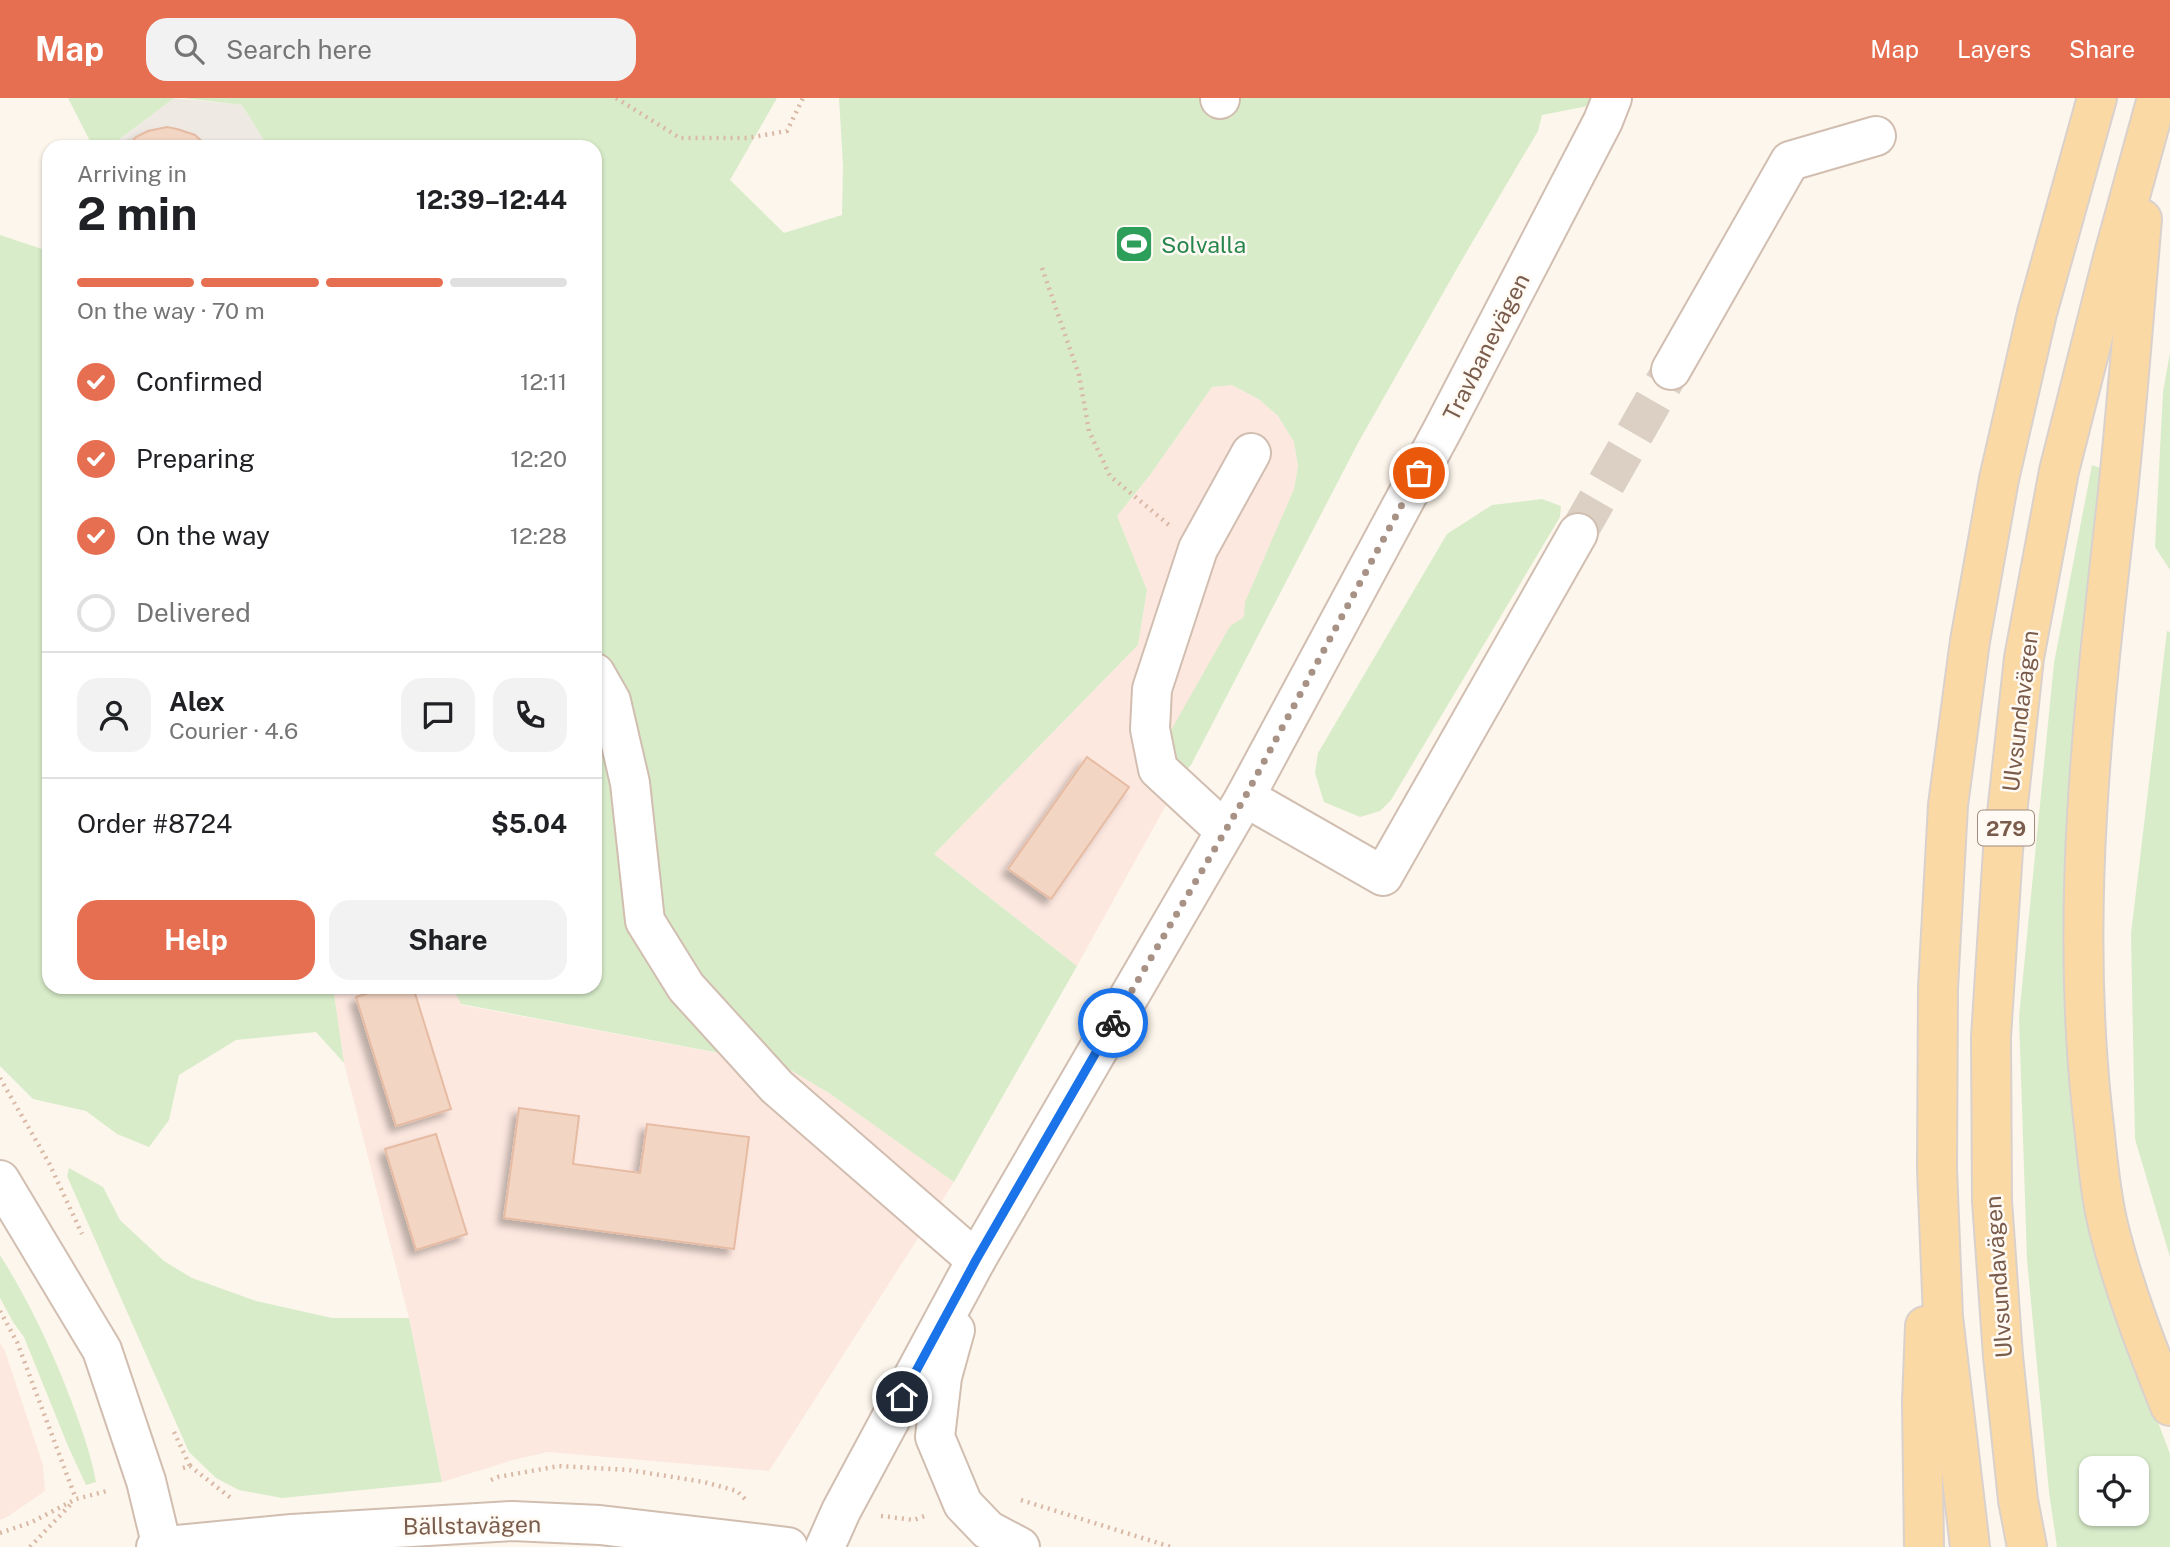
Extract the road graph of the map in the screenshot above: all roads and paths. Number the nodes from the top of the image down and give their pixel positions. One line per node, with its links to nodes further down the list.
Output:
1 (616, 98): 2 (path)
2 (803, 98)
3 (2097, 98): 15 (main road, 279)
4 (1607, 110): 13 (street, Travbanevägen)
5 (2153, 110): 19 (main road); 30 (main road, Ulvsundavägen / 279)
6 (1876, 136): 8 (street)
7 (1042, 268): 11 (path)
8 (1671, 370)
9 (1251, 453): 11 (street)
10 (1578, 533): 13 (street)
11 (1198, 549): 14 (street)
12 (602, 685): 17 (street)
13 (1245, 797): 14 (street, Travbanevägen)
14 (1225, 831): 17 (street, Travbanevägen)
15 (1937, 1069): 28 (main road); 29 (main road, 279)
16 (0, 1180): 24 (street)
17 (976, 1260): 26 (street, Travbanevägen); 27 (street)
18 (0, 1311): 20 (path)
19 (2170, 1406)
20 (76, 1499): 21 (path); 22 (path)
21 (0, 1533)
22 (30, 1547)
23 (156, 1547): 24 (street, Bällstavägen)
24 (162, 1547): 25 (street, Bällstavägen)
25 (788, 1547)
26 (825, 1547)
27 (1020, 1547)
28 (1924, 1547)
29 (1970, 1547)
30 (2027, 1547)

